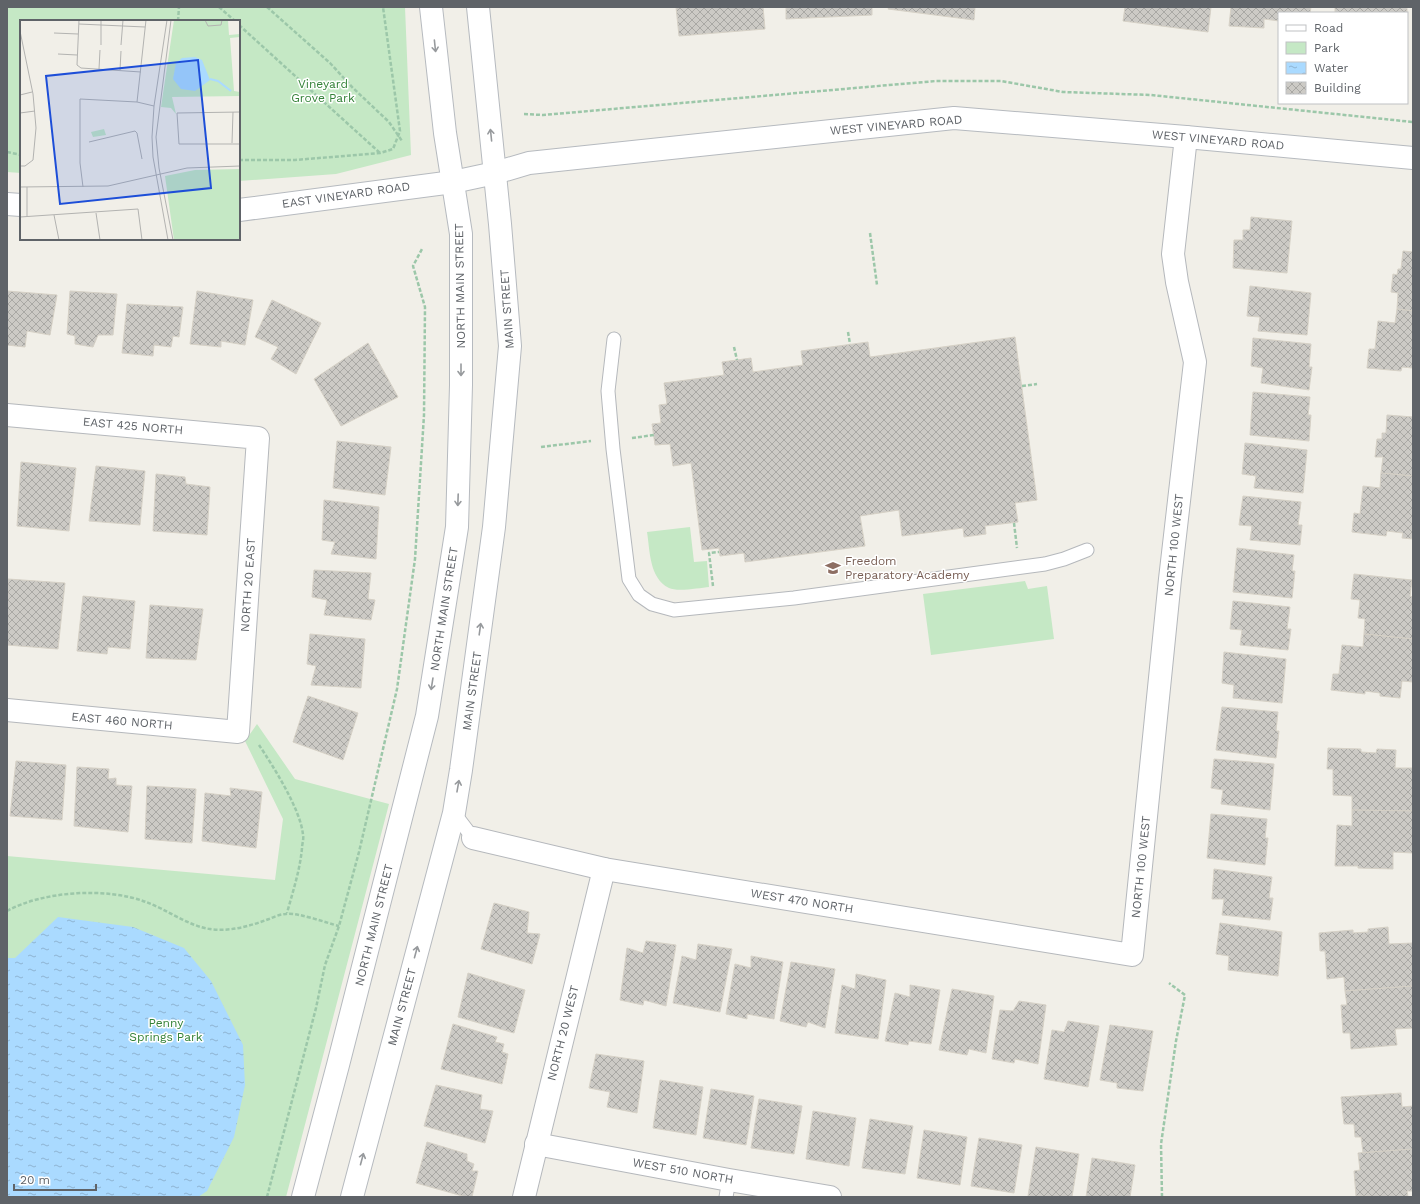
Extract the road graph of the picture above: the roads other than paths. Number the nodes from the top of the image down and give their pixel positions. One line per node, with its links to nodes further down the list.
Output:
1 (431, 7): 6 (street, NORTH MAIN STREET, one-way to 6)
2 (478, 7): 5 (street, one-way to 2)
3 (1186, 137): 4 (street, WEST VINEYARD ROAD); 5 (street, WEST VINEYARD ROAD); 19 (street, NORTH 100 WEST)
4 (1413, 158)
5 (495, 173): 6 (street, WEST VINEYARD ROAD); 16 (street, MAIN STREET, one-way to 5)
6 (453, 182): 9 (street, EAST VINEYARD ROAD); 22 (street, NORTH MAIN STREET, one-way to 22)
7 (7, 204): 8 (street)
8 (20, 205)
9 (240, 210)
10 (614, 338): 13 (lane)
11 (7, 415): 12 (street, EAST 425 NORTH)
12 (258, 438): 15 (street, NORTH 20 EAST)
13 (1087, 550)
14 (7, 710): 15 (street, EAST 460 NORTH)
15 (238, 732)
16 (454, 813): 17 (lane); 23 (street, MAIN STREET, one-way to 16)
17 (473, 838): 18 (street, WEST 470 NORTH)
18 (604, 869): 19 (street, WEST 470 NORTH); 20 (street, NORTH 20 WEST)
19 (1132, 954)
20 (536, 1144): 21 (street, WEST 510 NORTH); 24 (street, NORTH 20 WEST)
21 (727, 1189): 25 (street, WEST 510 NORTH)
22 (303, 1197)
23 (352, 1197)
24 (524, 1197)
25 (830, 1197)

